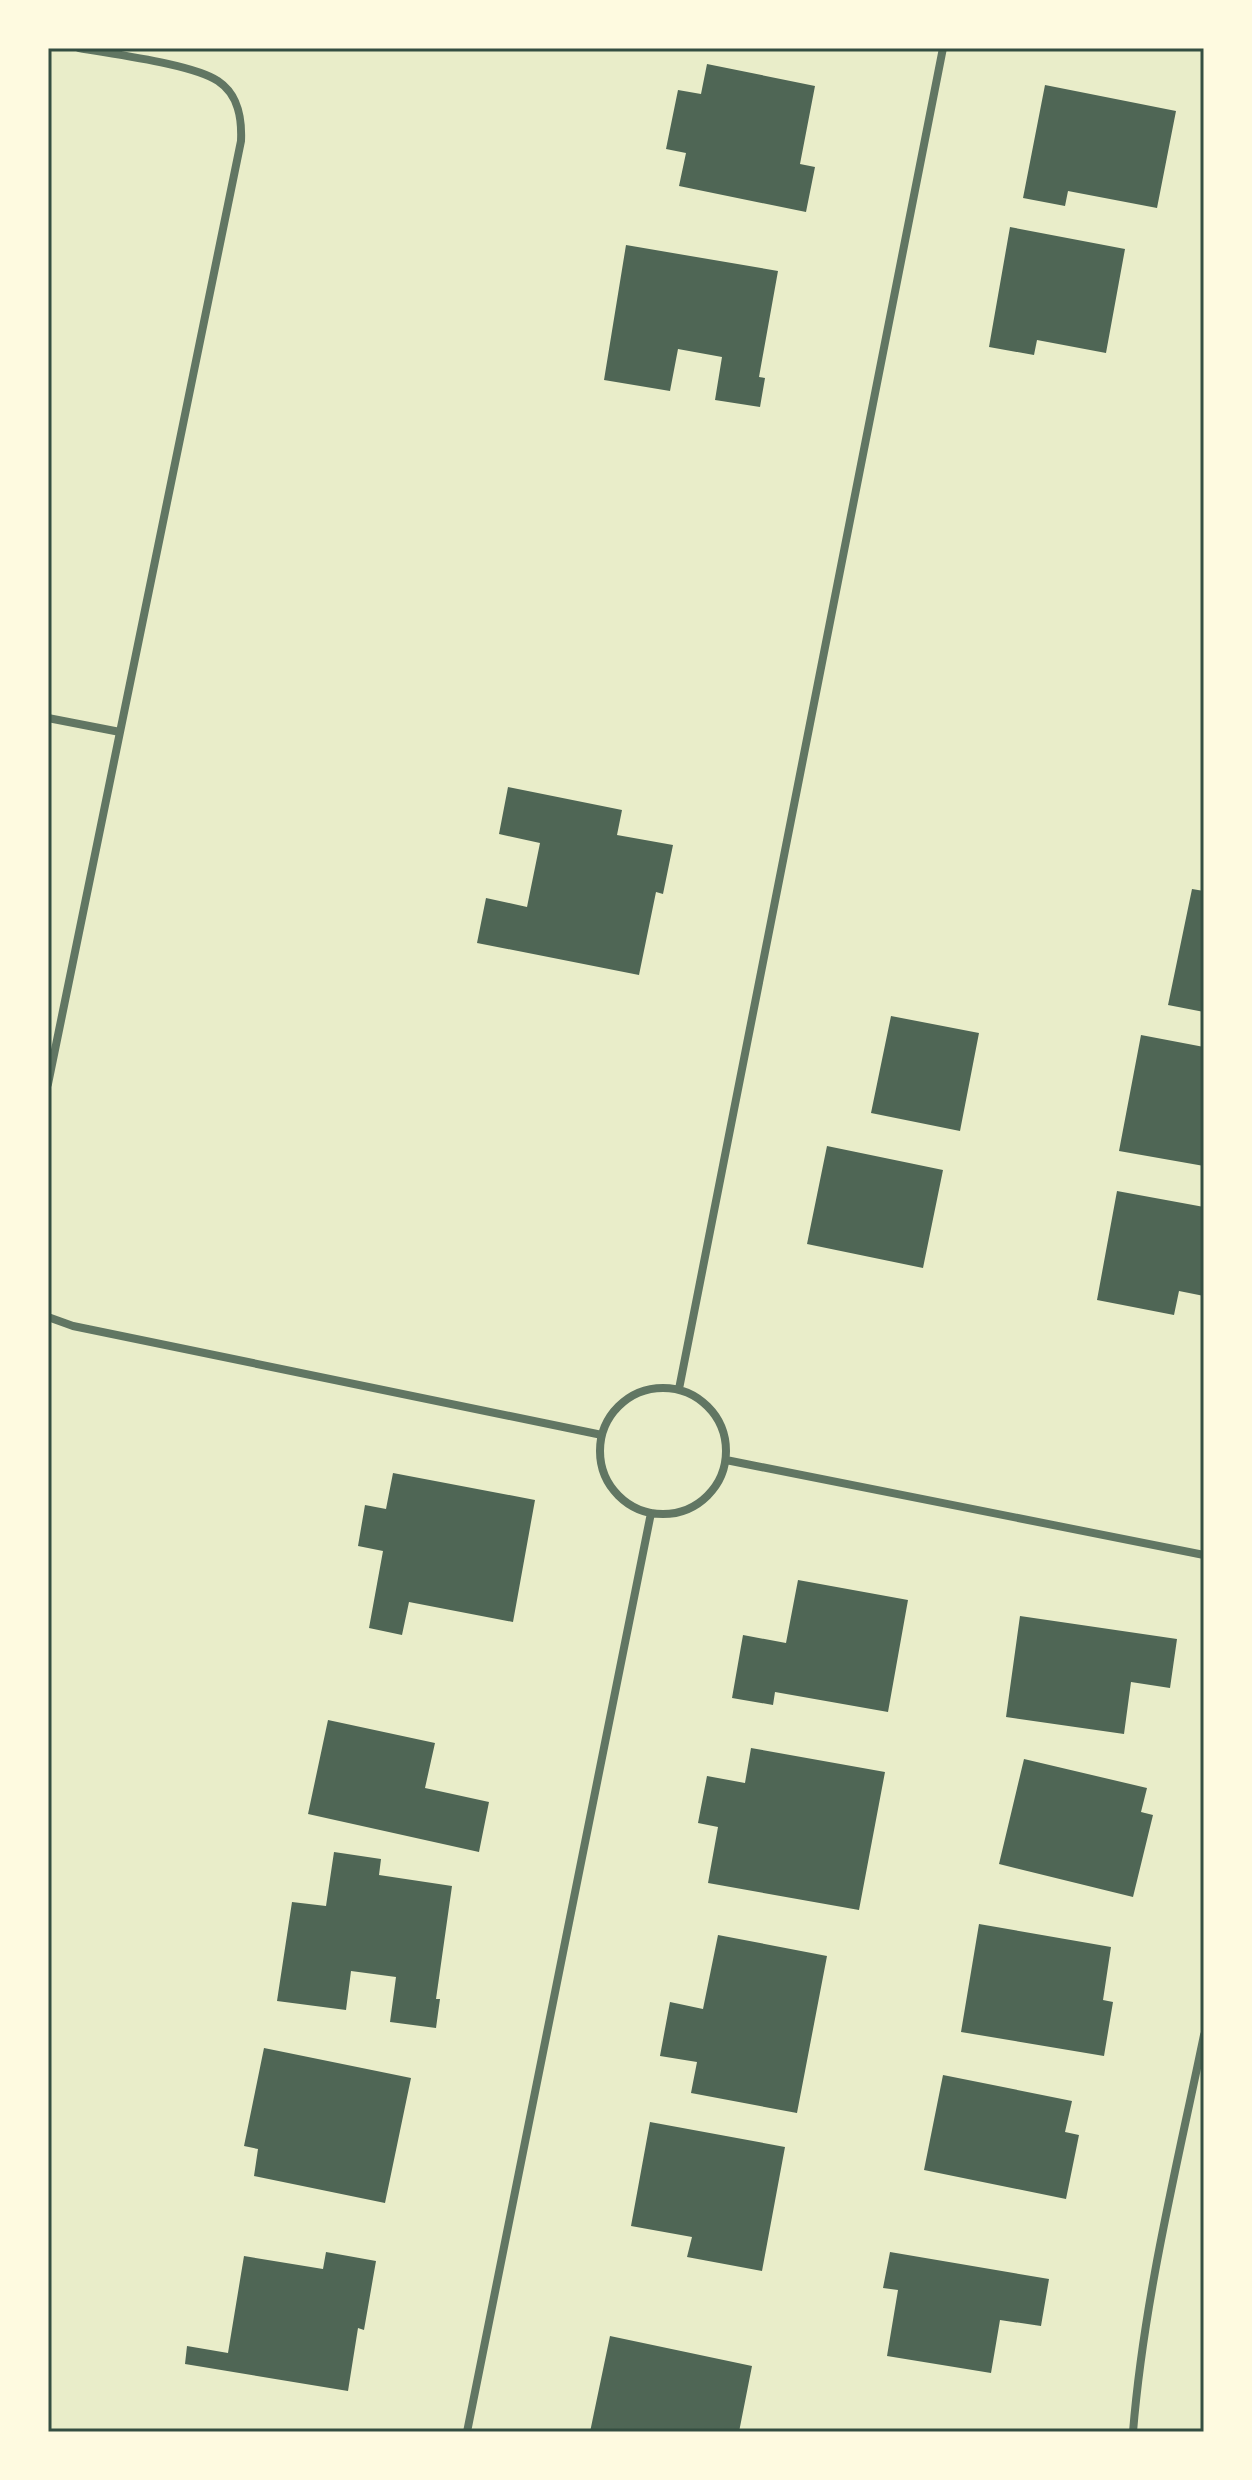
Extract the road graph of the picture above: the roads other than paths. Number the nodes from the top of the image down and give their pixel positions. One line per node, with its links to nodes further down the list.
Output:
1 (79, 48): 4 (street)
2 (943, 48): 7 (street)
3 (48, 718): 4 (street)
4 (120, 732): 5 (street)
5 (48, 1084)
6 (48, 1317): 8 (street)
7 (679, 1389): 8 (street); 9 (street)
8 (602, 1435): 10 (street)
9 (726, 1460): 10 (street); 11 (street)
10 (651, 1513): 13 (street)
11 (1204, 1555)
12 (1204, 2035): 14 (street)
13 (467, 2432)
14 (1133, 2432)

